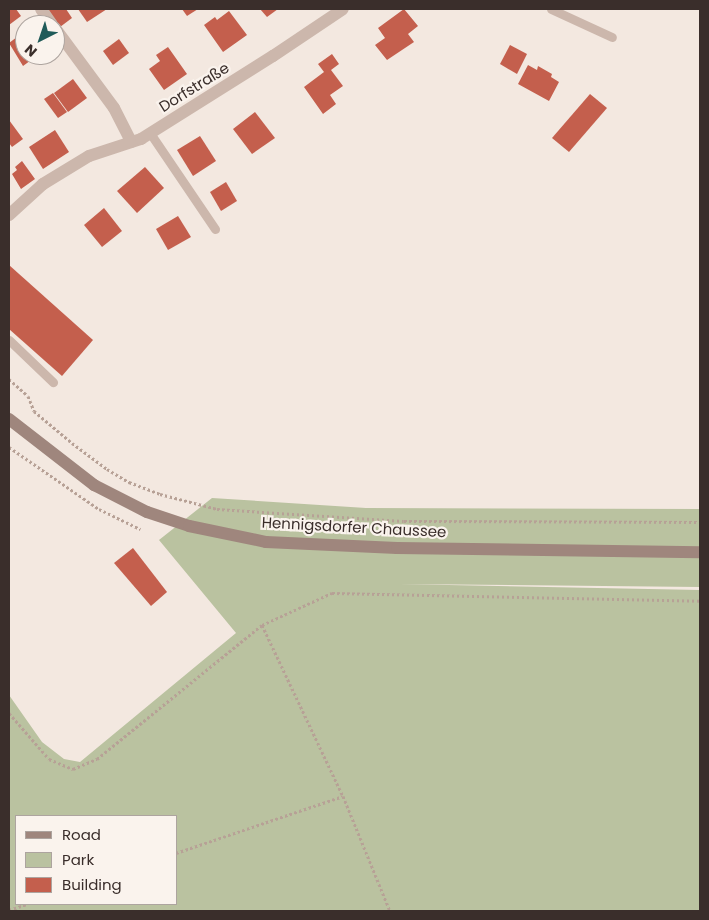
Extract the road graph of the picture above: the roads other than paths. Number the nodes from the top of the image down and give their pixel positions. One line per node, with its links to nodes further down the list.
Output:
1 (343, 9): 5 (street, Dorfstraße)
2 (551, 9): 3 (lane)
3 (612, 37)
4 (65, 42): 6 (street)
5 (150, 133): 6 (street, Dorfstraße); 8 (lane)
6 (131, 142): 7 (street, Dorfstraße)
7 (9, 215)
8 (215, 229)
9 (9, 340): 10 (lane)
10 (53, 382)
11 (9, 419): 12 (main road, Hennigsdorfer Chaussee)
12 (700, 552)

